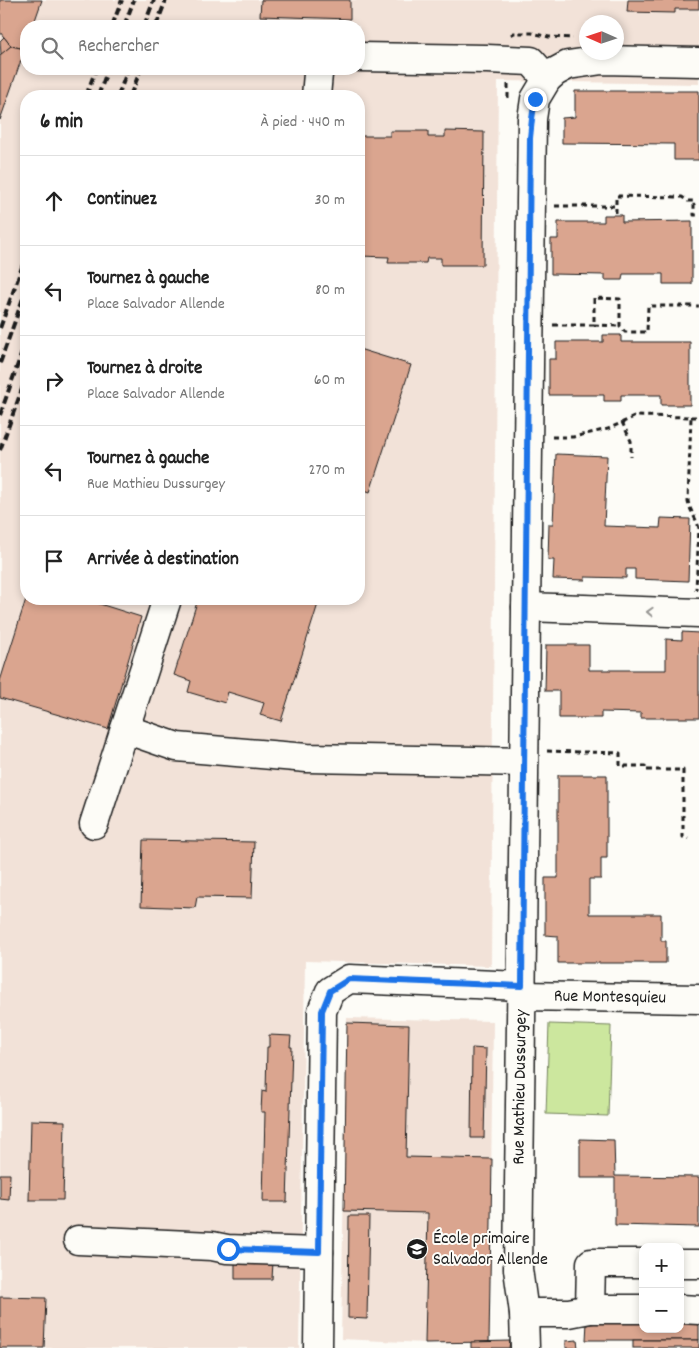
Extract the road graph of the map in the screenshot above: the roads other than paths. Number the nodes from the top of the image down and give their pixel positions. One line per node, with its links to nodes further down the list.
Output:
1 (365, 57): 4 (street)
2 (699, 62): 4 (street)
3 (318, 75): 5 (street)
4 (547, 79): 7 (street, Rue Mathieu Dussurgey)
5 (317, 90)
6 (165, 605): 9 (street)
7 (526, 607): 8 (street, one-way to 7); 10 (street, Rue Mathieu Dussurgey)
8 (697, 613)
9 (125, 729): 10 (street); 11 (street)
10 (534, 757): 12 (street, Rue Mathieu Dussurgey)
11 (94, 824)
12 (522, 991): 13 (street, Rue Montesquieu); 15 (street, Rue Montesquieu); 23 (street, Rue Mathieu Dussurgey)
13 (699, 999)
14 (78, 1240): 15 (street)
15 (319, 1252): 24 (street, Rue Montesquieu)
16 (639, 1263): 19 (street)
17 (684, 1264): 18 (street)
18 (699, 1264)
19 (590, 1309): 20 (street); 23 (street)
20 (639, 1309)
21 (684, 1309): 22 (street)
22 (699, 1310)
23 (524, 1313): 25 (street, Rue Mathieu Dussurgey)
24 (318, 1348)
25 (525, 1348)

